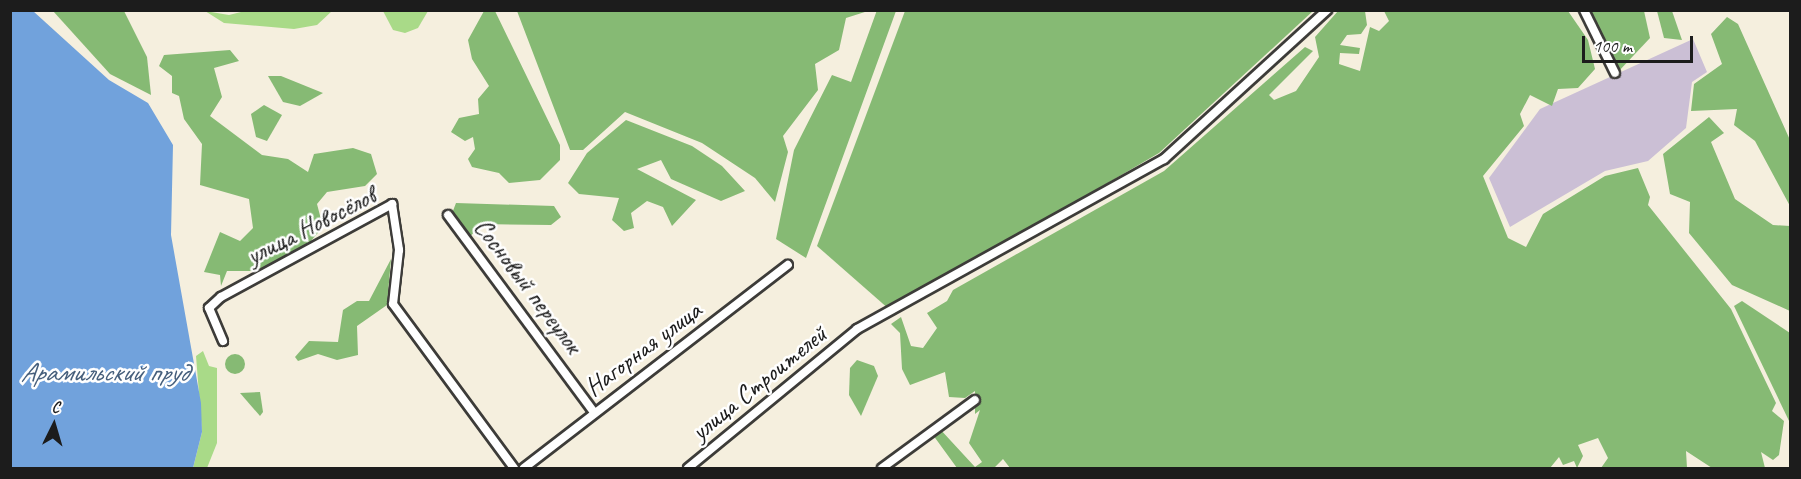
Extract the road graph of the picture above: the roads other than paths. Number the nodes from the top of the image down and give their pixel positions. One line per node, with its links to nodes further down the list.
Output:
1 (1328, 10): 11 (street, улица Строителей)
2 (1584, 10): 3 (street)
3 (1615, 73)
4 (448, 215): 8 (street, Сосновый переулок)
5 (788, 265): 8 (street, Нагорная улица)
6 (223, 341): 9 (street, улица Новосёлов)
7 (975, 400): 12 (street)
8 (594, 412): 10 (street, Нагорная улица)
9 (514, 468)
10 (524, 468)
11 (688, 468)
12 (882, 468)

